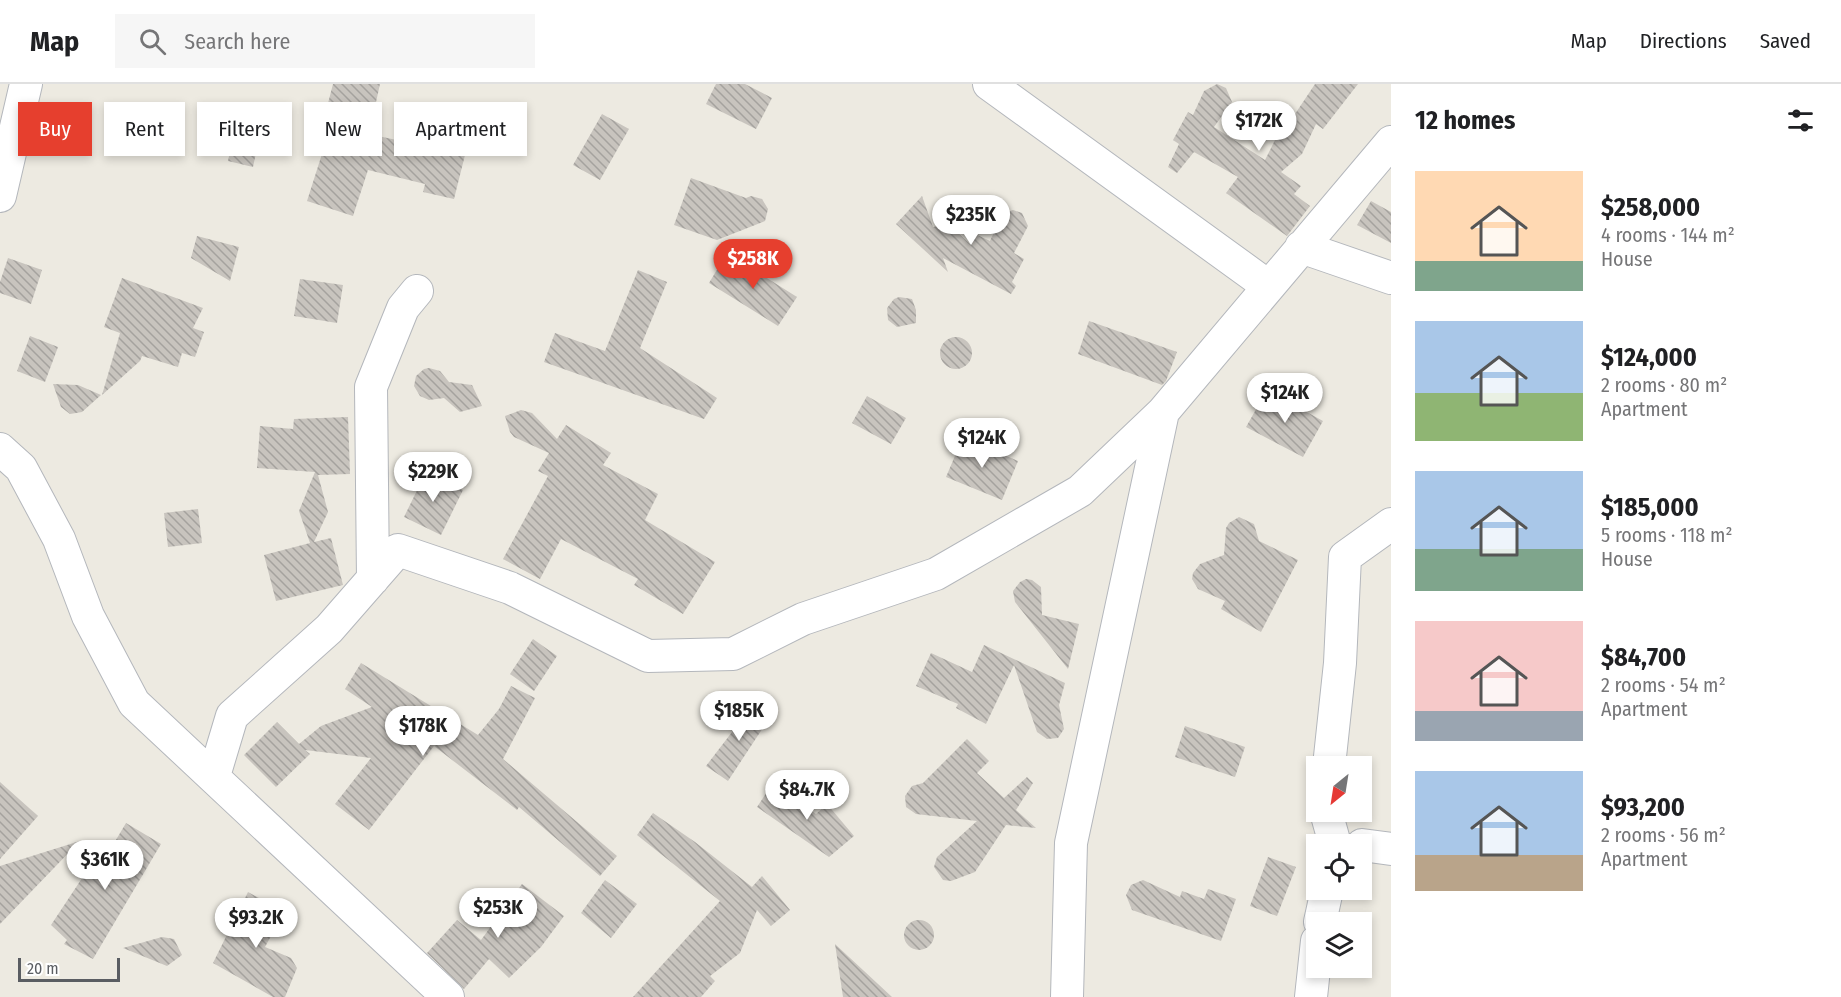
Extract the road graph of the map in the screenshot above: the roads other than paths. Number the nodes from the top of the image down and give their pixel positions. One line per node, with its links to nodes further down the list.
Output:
1 (26, 84): 4 (street)
2 (988, 84): 7 (street)
3 (1391, 142): 5 (street)
4 (0, 196)
5 (1301, 246): 6 (street); 7 (street)
6 (1391, 278)
7 (1268, 286): 9 (street)
8 (417, 291): 12 (street)
9 (1163, 412): 12 (street); 19 (street)
10 (0, 449): 14 (street)
11 (1391, 524): 13 (street)
12 (373, 579): 14 (street)
13 (1330, 756)
14 (214, 776): 18 (street)
15 (1372, 847): 16 (street)
16 (1391, 849)
17 (1313, 978): 20 (street)
18 (448, 997)
19 (1067, 997)
20 (1311, 997)

